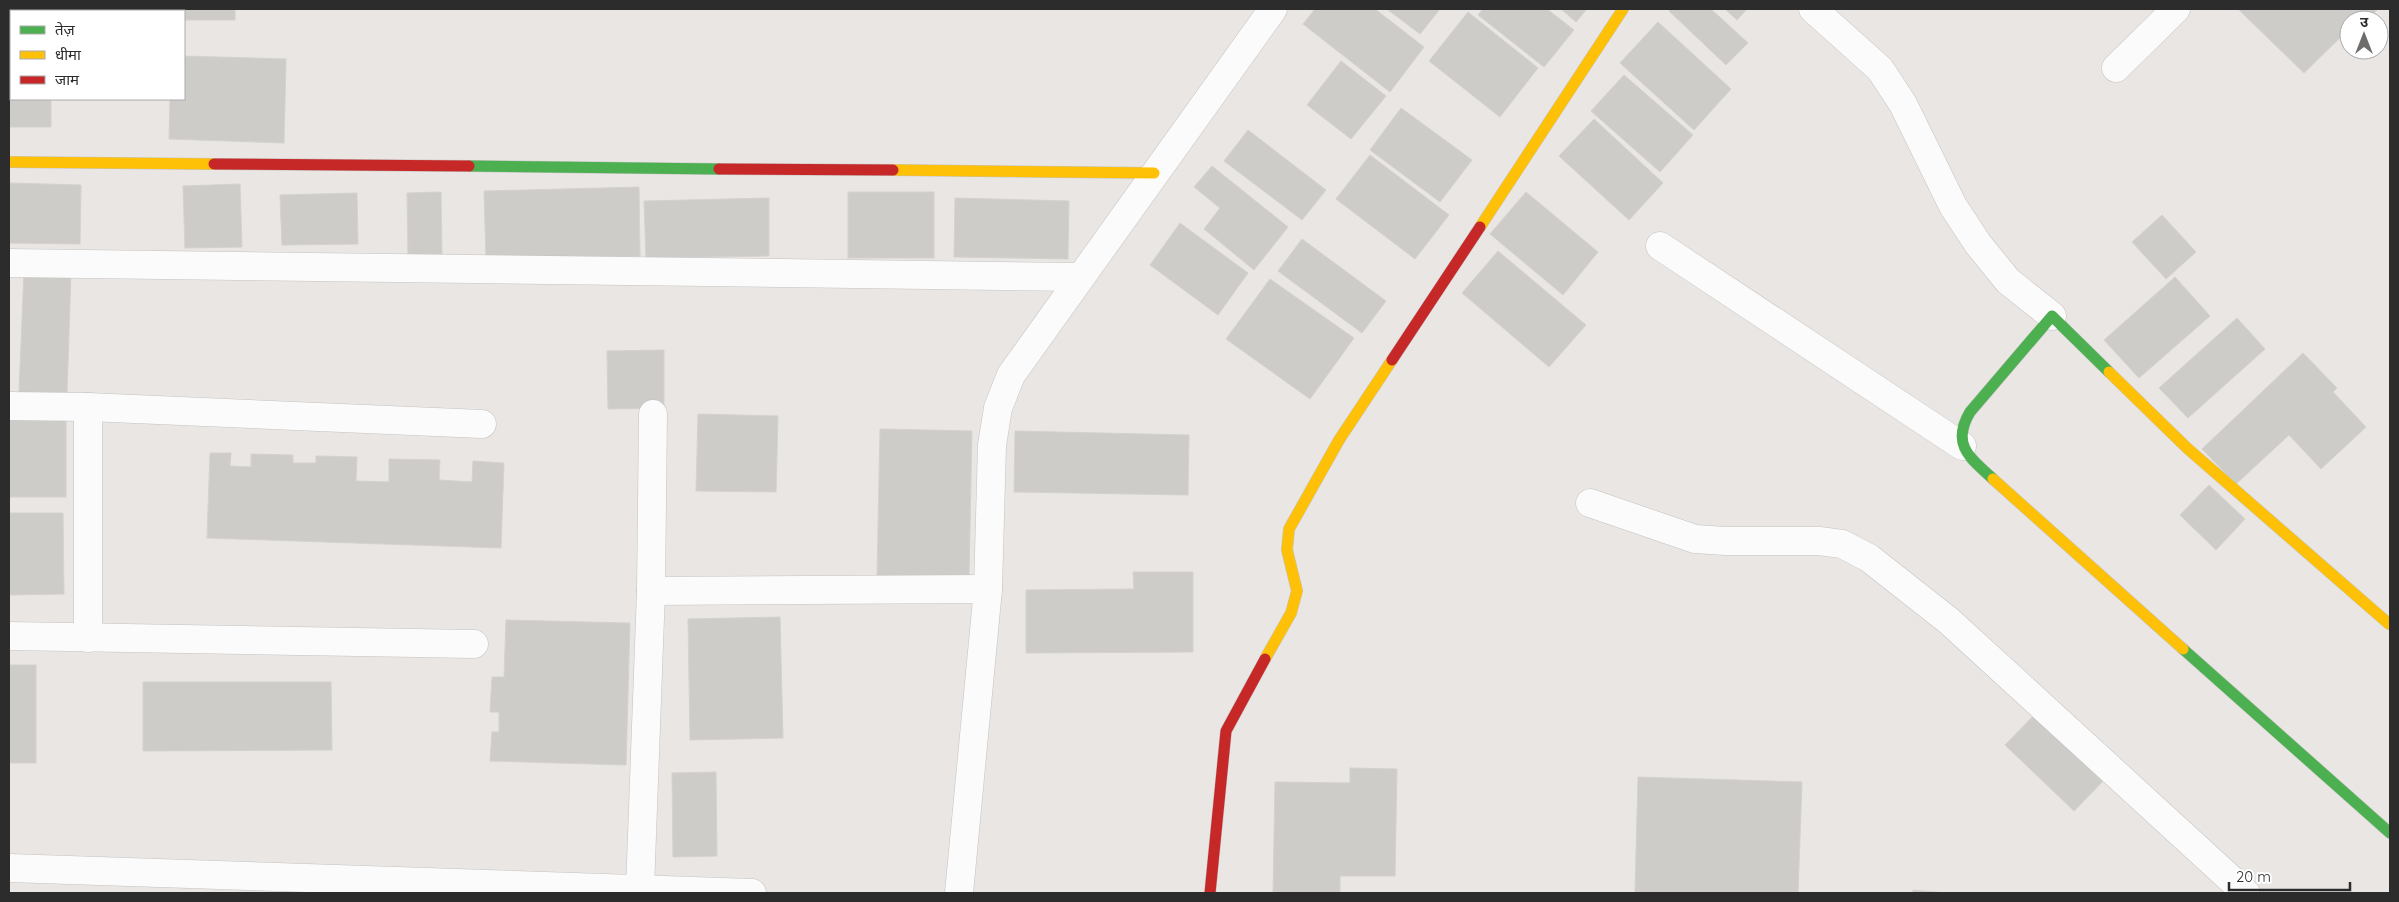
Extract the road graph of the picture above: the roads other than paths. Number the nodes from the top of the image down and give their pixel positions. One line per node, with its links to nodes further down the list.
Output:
1 (1273, 9): 7 (street)
2 (1623, 9): 31 (street)
3 (1813, 9): 11 (street)
4 (2176, 9): 5 (street)
5 (2116, 68)
6 (9, 162): 7 (street)
7 (1154, 173): 10 (street)
8 (1660, 246): 16 (street)
9 (9, 262): 10 (street)
10 (1080, 277): 18 (street)
11 (2052, 316): 16 (street); 20 (street)
12 (9, 406): 13 (street)
13 (88, 407): 15 (street); 22 (street)
14 (653, 414): 19 (street)
15 (482, 424)
16 (1962, 446): 24 (street)
17 (1590, 503): 32 (street)
18 (988, 588): 19 (street); 30 (street)
19 (651, 591): 27 (street)
20 (2389, 624)
21 (9, 636): 22 (street)
22 (88, 638): 23 (street)
23 (474, 644)
24 (2390, 833)
25 (9, 868): 26 (street)
26 (466, 888): 27 (street)
27 (640, 889): 28 (street)
28 (744, 893): 29 (street)
29 (752, 893)
30 (959, 893)
31 (1210, 893)
32 (2246, 893)

